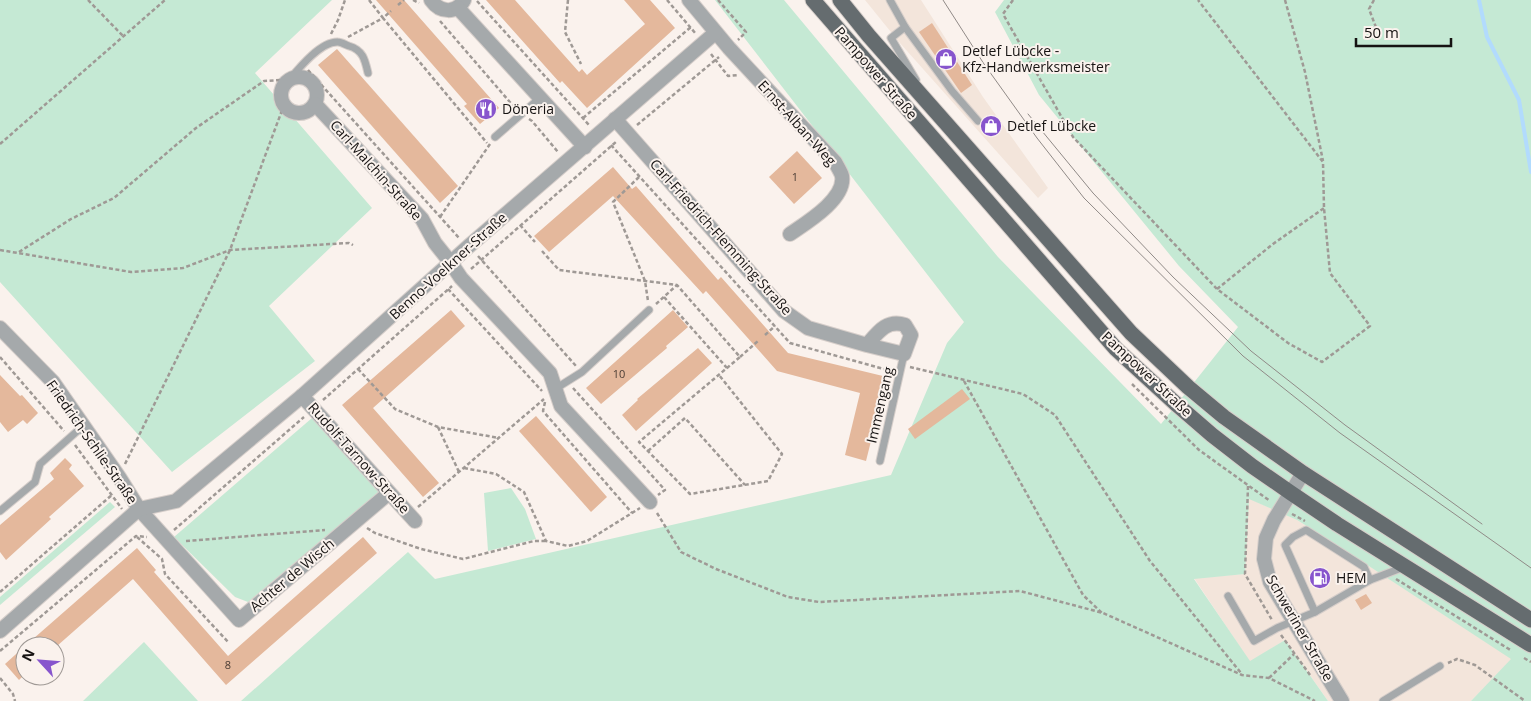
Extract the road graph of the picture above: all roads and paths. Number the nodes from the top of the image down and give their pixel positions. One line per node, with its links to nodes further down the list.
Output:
1 (88, 0): 27 (path)
2 (165, 0): 27 (path)
3 (345, 0): 29 (path)
4 (369, 0): 22 (path)
5 (404, 0): 19 (path)
6 (431, 0): 18 (street)
7 (476, 0): 40 (path)
8 (568, 0): 32 (path)
9 (689, 0): 21 (street)
10 (718, 0): 30 (path)
11 (813, 0): 95 (main road, Pampower Straße)
12 (840, 0): 38 (main road, Pampower Straße)
13 (890, 0): 24 (lane)
14 (1013, 0): 65 (path)
15 (1198, 0): 48 (path)
16 (1285, 0): 48 (path)
17 (1374, 0): 25 (path)
18 (461, 4): 35 (street)
19 (398, 5)
20 (391, 11): 22 (path)
21 (703, 17): 26 (street); 40 (path)
22 (383, 18): 28 (path); 46 (path)
23 (438, 20): 39 (path)
24 (905, 27): 38 (lane); 42 (lane)
25 (1376, 30)
26 (715, 33): 30 (street, Ernst-Alban-Weg); 41 (street, Benno-Voelkner-Straße)
27 (123, 36): 45 (path)
28 (338, 42): 29 (lane); 33 (lane)
29 (324, 46): 31 (lane)
30 (729, 48): 54 (street, Ernst-Alban-Weg)
31 (303, 64): 34 (lane); 52 (path)
32 (581, 64)
33 (368, 72)
34 (289, 80): 36 (street); 37 (street); 61 (path)
35 (540, 98): 39 (lane); 47 (street)
36 (315, 104): 37 (street); 62 (street, Carl-Malchin-Straße)
37 (284, 105): 59 (path)
38 (931, 107): 91 (main road, Pampower Straße)
39 (521, 115): 44 (lane); 49 (path)
40 (583, 118): 43 (path)
41 (615, 119): 43 (street, Benno-Voelkner-Straße); 73 (street, Carl-Friedrich-Flemming-Straße)
42 (978, 121)
43 (598, 134): 47 (street, Benno-Voelkner-Straße)
44 (495, 137): 46 (path)
45 (0, 144)
46 (489, 146): 52 (path)
47 (584, 147): 49 (street, Benno-Voelkner-Straße)
48 (1323, 162): 51 (path)
49 (567, 163): 57 (street, Benno-Voelkner-Straße)
50 (640, 177): 63 (path)
51 (1324, 208): 65 (path); 65 (path)
52 (440, 217): 57 (path)
53 (520, 225): 55 (path)
54 (790, 234)
55 (535, 242)
56 (353, 245): 59 (path)
57 (470, 246): 62 (street, Benno-Voelkner-Straße); 78 (path)
58 (0, 250): 61 (path)
59 (230, 250): 61 (path); 92 (path)
60 (542, 251): 63 (path)
61 (18, 253)
62 (451, 263): 82 (street, Carl-Malchin-Straße); 83 (street, Benno-Voelkner-Straße)
63 (645, 280): 64 (path); 68 (path)
64 (677, 285): 67 (path); 74 (path)
65 (1217, 289)
66 (448, 290): 82 (path)
67 (664, 297): 68 (path); 76 (path)
68 (649, 310): 78 (lane)
69 (775, 326): 71 (path)
70 (0, 328): 84 (street, Friedrich-Schlie-Straße)
71 (765, 335)
72 (758, 341): 74 (path)
73 (867, 345): 75 (street, Carl-Friedrich-Flemming-Straße); 75 (street)
74 (740, 357): 76 (path)
75 (903, 360): 80 (path); 88 (lane, Immengang)
76 (727, 368): 79 (path)
77 (358, 369): 85 (path)
78 (582, 372): 81 (lane)
79 (719, 375): 87 (path); 93 (path)
80 (964, 381): 111 (path); 119 (path)
81 (567, 382): 82 (lane); 96 (path)
82 (551, 393): 86 (path); 96 (street, Carl-Malchin-Straße); 99 (path)
83 (302, 396): 94 (street, Rudolf-Tarnow-Straße); 97 (street, Benno-Voelkner-Straße)
84 (83, 426): 92 (street, Friedrich-Schlie-Straße); 98 (lane)
85 (438, 427): 86 (path); 90 (path)
86 (499, 438): 89 (path)
87 (648, 451): 93 (path); 93 (path)
88 (880, 461)
89 (464, 468): 90 (path); 105 (path)
90 (458, 472): 100 (path)
91 (1304, 473): 95 (street, Schweriner Straße); 112 (main road, Pampower Straße)
92 (122, 481): 97 (street, Friedrich-Schlie-Straße); 108 (path)
93 (745, 485)
94 (390, 493): 100 (street, Rudolf-Tarnow-Straße); 101 (street, Achter de Wisch)
95 (1291, 493): 106 (main road, Pampower Straße); 113 (street, Schweriner Straße)
96 (650, 502): 99 (path); 111 (path)
97 (139, 509): 104 (street, Achter de Wisch); 114 (street, Friedrich-Schlie-Straße)
98 (0, 511)
99 (632, 513): 105 (path)
100 (412, 518)
101 (356, 521): 104 (street, Achter de Wisch); 105 (path)
102 (136, 536): 115 (path)
103 (178, 537): 104 (path)
104 (335, 538)
105 (546, 541)
106 (1404, 566): 107 (lane); 116 (main road, Pampower Straße)
107 (1370, 580): 110 (lane); 110 (lane)
108 (0, 592)
109 (1228, 596): 113 (lane)
110 (1314, 612): 113 (lane)
111 (1103, 613): 119 (path)
112 (1531, 620)
113 (1294, 621): 124 (street, Schweriner Straße)
114 (0, 631)
115 (229, 643)
116 (1531, 645)
117 (1294, 654): 121 (path)
118 (1440, 666): 125 (lane); 126 (path)
119 (1242, 675): 121 (path)
120 (0, 678): 122 (path)
121 (1269, 678): 123 (path)
122 (14, 701)
123 (1314, 701)
124 (1342, 701)
125 (1383, 701)
126 (1525, 701)

